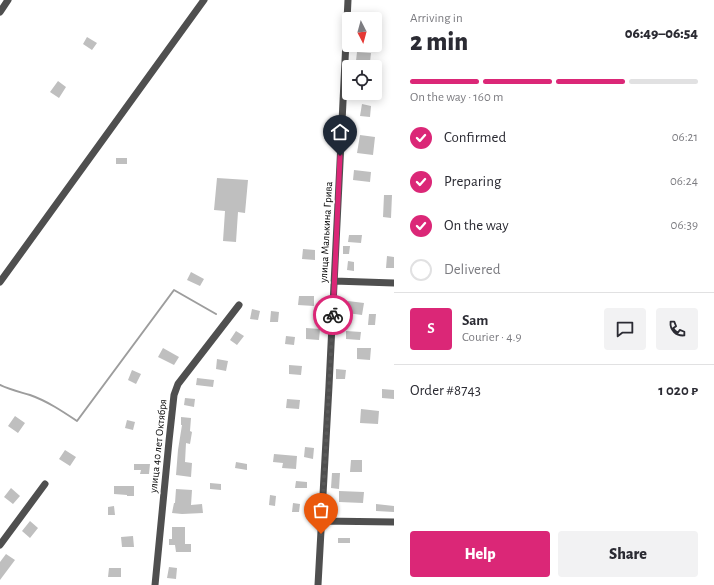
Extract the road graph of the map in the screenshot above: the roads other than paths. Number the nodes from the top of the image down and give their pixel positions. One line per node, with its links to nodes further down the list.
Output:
1 (8, 0): 4 (street)
2 (204, 0): 6 (street)
3 (348, 0): 5 (street, улица Малькина Грива)
4 (0, 12)
5 (334, 281): 7 (street); 10 (street, улица Малькина Грива)
6 (0, 282)
7 (394, 283)
8 (239, 305): 13 (street, улица 40 лет Октября)
9 (45, 484): 12 (street)
10 (322, 521): 11 (street); 14 (street, улица Малькина Грива)
11 (394, 522)
12 (0, 544)
13 (155, 585)
14 (318, 585)

